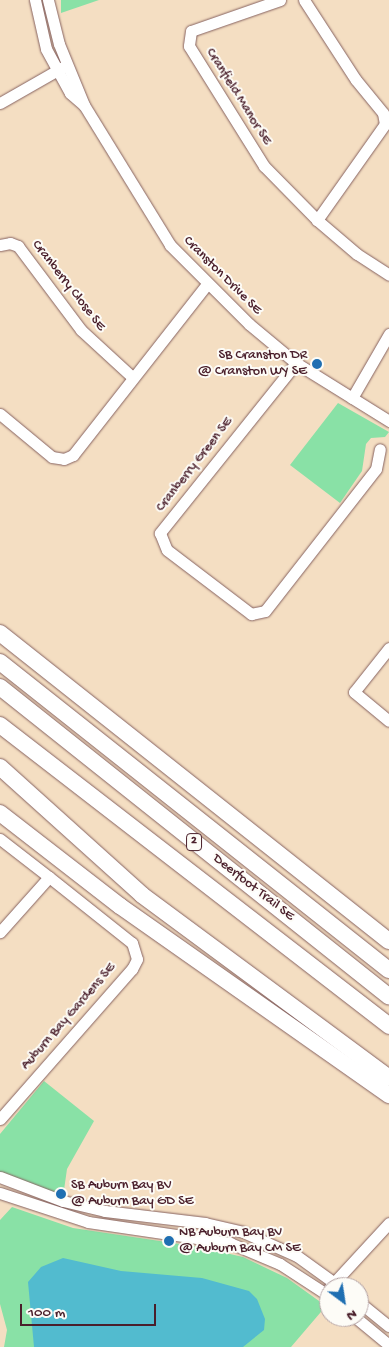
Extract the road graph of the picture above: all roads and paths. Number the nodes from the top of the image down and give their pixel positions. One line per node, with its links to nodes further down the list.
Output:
1 (35, 0): 5 (street, Cranston Drive SE)
2 (48, 0): 5 (street, Cranston Drive SE)
3 (280, 0): 7 (street, Cranfield Manor SE)
4 (304, 0): 7 (street)
5 (61, 68): 6 (street); 10 (street, Cranston Drive SE)
6 (0, 103)
7 (318, 220): 9 (street, Cranfield Manor SE)
8 (0, 245): 13 (street, Cranberry Close SE)
9 (389, 275)
10 (207, 284): 12 (street, Cranston Drive SE); 13 (street)
11 (389, 334): 14 (street)
12 (296, 362): 14 (street, Cranston Drive SE); 17 (street, Cranberry Green SE)
13 (131, 376): 15 (street)
14 (352, 398): 16 (street, Cranston Drive SE)
15 (0, 414)
16 (389, 421)
17 (380, 449)
18 (0, 633): 29 (highway)
19 (389, 648): 22 (street)
20 (0, 662): 30 (highway)
21 (0, 687): 31 (highway, Deerfoot Trail SE / 2)
22 (389, 721)
23 (0, 726): 32 (highway)
24 (0, 767): 33 (highway)
25 (0, 813): 34 (highway)
26 (0, 839): 27 (street)
27 (49, 877): 28 (street); 35 (street, Auburn Bay Gardens SE)
28 (0, 932)
29 (389, 941)
30 (389, 970)
31 (389, 996)
32 (389, 1026)
33 (389, 1078)
34 (389, 1095)
35 (0, 1119)
36 (0, 1177): 39 (street)
37 (0, 1193): 41 (street)
38 (389, 1223): 40 (street)
39 (319, 1277)
40 (342, 1277)
41 (319, 1283)
42 (369, 1310): 43 (street)
43 (389, 1326)
44 (367, 1327): 45 (street)
45 (389, 1345)

